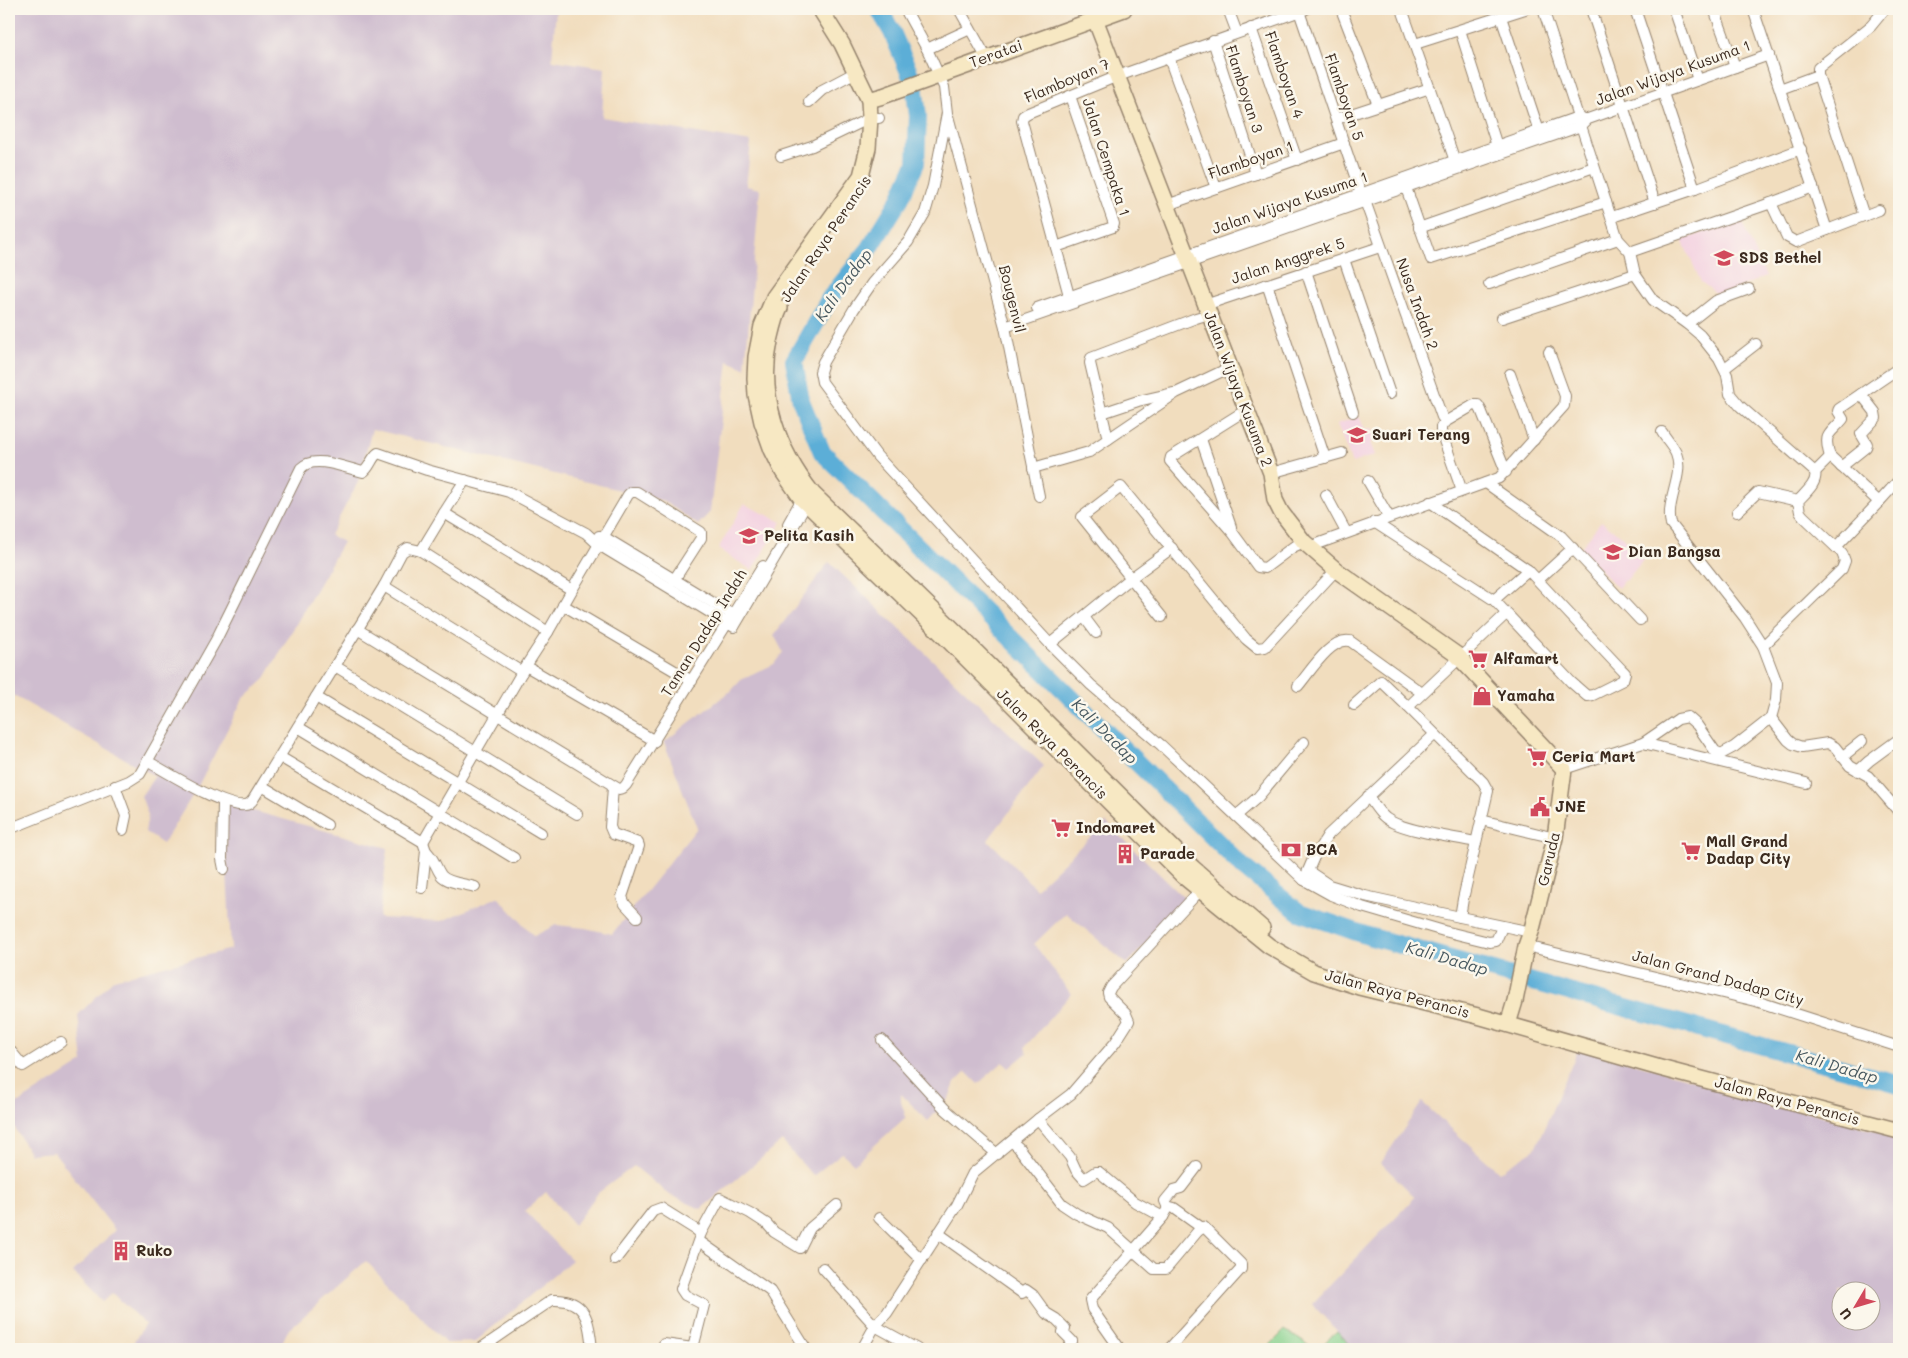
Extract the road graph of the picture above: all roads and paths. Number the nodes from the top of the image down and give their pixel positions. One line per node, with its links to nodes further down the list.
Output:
1 (820, 9): 31 (street, Jalan Raya Perancis)
2 (832, 9): 40 (street, Jalan Raya Perancis)
3 (905, 9): 26 (street)
4 (959, 9): 20 (street)
5 (1124, 9): 19 (street, Teratai)
6 (1228, 9): 23 (street)
7 (1341, 9): 42 (street)
8 (1402, 9): 25 (street)
9 (1525, 9): 18 (street)
10 (1543, 9): 47 (street)
11 (1591, 9): 43 (street)
12 (1634, 9): 38 (street)
13 (1674, 9): 35 (street)
14 (1714, 9): 30 (street)
15 (1753, 9): 27 (street)
16 (1885, 9): 32 (street)
17 (1303, 10): 21 (street, Flamboyan 7); 46 (street, Flamboyan 5)
18 (1501, 16): 22 (street); 48 (street)
19 (1095, 19): 28 (street, Teratai); 34 (street, Jalan Wijaya Kusuma 2)
20 (970, 28): 26 (street); 28 (street)
21 (1252, 28): 23 (street, Flamboyan 7); 53 (street, Flamboyan 4)
22 (1460, 30): 25 (street); 50 (street)
23 (1237, 33): 24 (street, Flamboyan 7)
24 (1213, 41): 29 (street, Flamboyan 7); 56 (street, Flamboyan 3)
25 (1415, 44): 36 (street)
26 (927, 50): 33 (street)
27 (1769, 55): 30 (street, Jalan Wijaya Kusuma 1); 37 (street)
28 (986, 57): 33 (street, Teratai)
29 (1169, 58): 34 (street, Flamboyan 7); 59 (street)
30 (1735, 67): 35 (street, Jalan Wijaya Kusuma 1)
31 (856, 72): 40 (street, Jalan Raya Perancis); 41 (street)
32 (1818, 75): 37 (street); 67 (street)
33 (936, 76): 40 (street, Teratai); 44 (street)
34 (1118, 76): 39 (street, Flamboyan 7); 65 (street, Jalan Wijaya Kusuma 2)
35 (1698, 80): 38 (street, Jalan Wijaya Kusuma 1)
36 (1430, 88): 42 (street); 54 (street)
37 (1780, 89): 51 (street)
38 (1662, 93): 43 (street, Jalan Wijaya Kusuma 1); 60 (street)
39 (1070, 96): 72 (street, Flamboyan 7); 72 (street, Jalan Cempaka 1)
40 (876, 98): 45 (street, Jalan Raya Perancis)
41 (809, 102)
42 (1378, 105): 46 (street)
43 (1623, 107): 47 (street, Jalan Wijaya Kusuma 1); 63 (street)
44 (947, 113): 85 (street, Bougenvil); 152 (street)
45 (875, 118): 52 (street); 118 (street, Jalan Raya Perancis)
46 (1336, 119): 49 (street, Flamboyan 5)
47 (1582, 121): 48 (street, Jalan Wijaya Kusuma 1); 55 (street); 57 (street, Jalan Wijaya Kusuma 1)
48 (1539, 131): 50 (street, Jalan Wijaya Kusuma 1)
49 (1344, 143): 53 (street, Flamboyan 1); 61 (street, Flamboyan 5)
50 (1497, 146): 54 (street, Jalan Wijaya Kusuma 1)
51 (1801, 150): 58 (street); 60 (street)
52 (781, 156)
53 (1297, 160): 56 (street, Flamboyan 1)
54 (1455, 160): 57 (street, Jalan Wijaya Kusuma 1)
55 (1594, 167): 62 (street); 69 (street)
56 (1256, 174): 59 (street, Flamboyan 1)
57 (1404, 183): 61 (street, Jalan Wijaya Kusuma 1); 69 (street)
58 (1813, 187): 64 (street); 70 (street)
59 (1216, 188): 65 (street, Flamboyan 1)
60 (1695, 189): 63 (street)
61 (1363, 198): 73 (street, Nusa Indah 2); 75 (street, Jalan Wijaya Kusuma 1)
62 (1606, 202): 68 (street); 69 (street)
63 (1655, 203): 68 (street)
64 (1771, 203): 70 (street); 74 (street)
65 (1167, 205): 75 (street, Jalan Wijaya Kusuma 2)
66 (1879, 210): 67 (street)
67 (1864, 216): 70 (street)
68 (1612, 217): 71 (street)
69 (1419, 228)
70 (1827, 230)
71 (1618, 240): 74 (street); 80 (street)
72 (1056, 247): 82 (street, Flamboyan 7)
73 (1380, 247): 76 (street, Jalan Anggrek 5); 99 (street, Nusa Indah 2)
74 (1630, 252): 78 (street)
75 (1188, 259): 82 (street, Jalan Wijaya Kusuma 1); 83 (street, Jalan Wijaya Kusuma 2)
76 (1344, 259): 77 (street, Jalan Anggrek 5); 94 (street)
77 (1306, 271): 79 (street, Jalan Anggrek 5); 97 (street)
78 (1635, 274): 84 (street); 86 (street)
79 (1267, 284): 83 (street, Jalan Anggrek 5); 105 (street)
80 (1489, 284)
81 (1749, 289): 86 (street)
82 (1070, 300): 85 (street, Jalan Wijaya Kusuma 1)
83 (1207, 309): 89 (street, Jalan Wijaya Kusuma 2); 98 (street, Jalan Anggrek 5)
84 (1502, 318)
85 (1004, 323): 108 (street, Bougenvil)
86 (1687, 324): 90 (street)
87 (1756, 344): 90 (street)
88 (1549, 352): 103 (street)
89 (1230, 368): 93 (street); 96 (street, Jalan Wijaya Kusuma 2)
90 (1724, 368): 110 (street)
91 (1899, 368): 95 (street)
92 (1510, 374): 103 (street)
93 (1176, 393): 98 (street); 101 (street)
94 (1390, 394)
95 (1861, 394): 106 (street); 107 (street)
96 (1246, 410): 102 (street); 111 (street, Jalan Wijaya Kusuma 2)
97 (1354, 412)
98 (1102, 413): 101 (street)
99 (1442, 417)
100 (1662, 432): 153 (street)
101 (1108, 438): 108 (street)
102 (1201, 439): 128 (street); 128 (street)
103 (1534, 440): 109 (street)
104 (1342, 453): 105 (street)
105 (1325, 458): 111 (street)
106 (1830, 458): 107 (street); 110 (street)
107 (1842, 467): 122 (street)
108 (1033, 468): 119 (street, Bougenvil)
109 (1506, 472): 115 (street); 116 (street)
110 (1815, 472): 120 (street)
111 (1271, 474): 130 (street, Jalan Wijaya Kusuma 2)
112 (465, 480): 124 (street); 129 (street); 175 (street)
113 (1899, 480): 122 (street)
114 (1368, 481): 125 (street)
115 (1486, 483): 116 (street); 133 (street)
116 (1462, 491): 121 (street)
117 (1326, 495): 127 (street)
118 (807, 496): 147 (street, Taman Dadap Indah); 200 (street, Jalan Raya Perancis)
119 (1039, 496)
120 (1798, 501): 123 (street); 131 (street)
121 (1430, 502): 125 (street); 136 (street)
122 (1880, 502): 131 (street)
123 (1737, 512)
124 (444, 513): 134 (street); 141 (street)
125 (1388, 517): 126 (street)
126 (1374, 522): 127 (street); 142 (street)
127 (1346, 532): 130 (street)
128 (1233, 533): 130 (street)
129 (602, 542): 138 (street); 138 (street); 141 (street); 147 (street)
130 (1306, 544): 135 (street, Jalan Wijaya Kusuma 2)
131 (1836, 547): 153 (street)
132 (1172, 548): 135 (street); 137 (street); 137 (street)
133 (1573, 548): 139 (street); 148 (street)
134 (421, 551): 140 (street); 150 (street)
135 (1336, 570): 154 (street, Jalan Wijaya Kusuma 2)
136 (1528, 570): 139 (street); 142 (street)
137 (1131, 578): 145 (street); 146 (street)
138 (674, 580): 147 (street)
139 (1538, 580): 144 (street)
140 (384, 586): 149 (street); 156 (street)
141 (572, 590): 143 (street)
142 (1494, 600): 144 (street)
143 (563, 606): 150 (street); 157 (street)
144 (1506, 614): 154 (street)
145 (1162, 616)
146 (1084, 617): 151 (street); 152 (street)
147 (733, 620): 157 (street, Taman Dadap Indah)
148 (1640, 620)
149 (357, 629): 155 (street); 163 (street)
150 (548, 632): 156 (street)
151 (1096, 633)
152 (1050, 644): 188 (street)
153 (1763, 646): 164 (street)
154 (1460, 657): 159 (street); 176 (street, Jalan Wijaya Kusuma 2)
155 (335, 666): 160 (street); 172 (street)
156 (524, 669): 163 (street); 168 (street)
157 (692, 681): 168 (street, Taman Dadap Indah)
158 (1298, 686): 159 (street)
159 (1422, 693): 162 (street)
160 (316, 696): 165 (street); 179 (street)
161 (1354, 705): 162 (street)
162 (1408, 707): 166 (street)
163 (497, 715): 172 (street); 182 (street)
164 (1771, 718): 171 (street); 174 (street)
165 (298, 727): 173 (street); 186 (street)
166 (1434, 735): 183 (street); 189 (street)
167 (1899, 740): 177 (street)
168 (655, 741): 182 (street, Taman Dadap Indah)
169 (1862, 741): 174 (street)
170 (1304, 742): 188 (street)
171 (1643, 743): 176 (street); 178 (street)
172 (475, 752): 179 (street); 187 (street)
173 (280, 757): 181 (street); 196 (street)
174 (1842, 757): 177 (street)
175 (147, 762): 180 (street); 184 (street)
176 (1564, 769): 194 (street, Garuda)
177 (1858, 771): 185 (street)
178 (1806, 782)
179 (457, 783): 186 (street); 193 (street)
180 (115, 786): 191 (street); 192 (street)
181 (262, 786): 184 (street); 190 (street)
182 (616, 788): 203 (street)
183 (1368, 796): 195 (street); 199 (street)
184 (223, 802): 198 (street)
185 (1899, 812)
186 (439, 814): 196 (street); 197 (street)
187 (577, 814)
188 (1236, 816): 199 (street)
189 (1481, 820): 194 (street); 195 (street)
190 (327, 825)
191 (9, 829)
192 (123, 830)
193 (541, 833)
194 (1555, 838): 206 (street, Garuda)
195 (1476, 842): 204 (street)
196 (424, 846): 201 (street); 202 (street)
197 (514, 858)
198 (224, 869)
199 (1306, 875): 204 (street, Jalan Grand Dadap City); 205 (street)
200 (1204, 886): 207 (street, Jalan Raya Perancis); 212 (street)
201 (475, 887)
202 (422, 888)
203 (637, 917)
204 (1460, 918): 205 (street, Jalan Grand Dadap City)
205 (1502, 927): 206 (street, Jalan Grand Dadap City)
206 (1529, 939): 207 (street, Garuda); 210 (street, Jalan Grand Dadap City)
207 (1511, 1014): 213 (street, Jalan Raya Perancis); 214 (street, Jalan Raya Perancis)
208 (882, 1040): 216 (street)
209 (61, 1042): 211 (street)
210 (1899, 1046)
211 (9, 1050)
212 (1038, 1119): 215 (street); 220 (street)
213 (1899, 1122)
214 (1899, 1130)
215 (1012, 1142): 216 (street); 225 (street)
216 (997, 1154): 223 (street)
217 (1197, 1167): 219 (street)
218 (837, 1205): 224 (street)
219 (1168, 1206): 220 (street); 222 (street)
220 (1163, 1216): 225 (street)
221 (879, 1218): 227 (street)
222 (1202, 1228): 225 (street); 238 (street)
223 (938, 1233): 227 (street); 236 (street)
224 (700, 1237): 226 (street); 232 (street); 233 (street)
225 (1132, 1250): 237 (street)
226 (615, 1260)
227 (922, 1260): 229 (street)
228 (823, 1268): 229 (street)
229 (875, 1326): 234 (street); 235 (street)
230 (480, 1349): 231 (street)
231 (592, 1349)
232 (661, 1349)
233 (806, 1349)
234 (864, 1349)
235 (918, 1349)
236 (1068, 1349)
237 (1120, 1349)
238 (1169, 1349)

